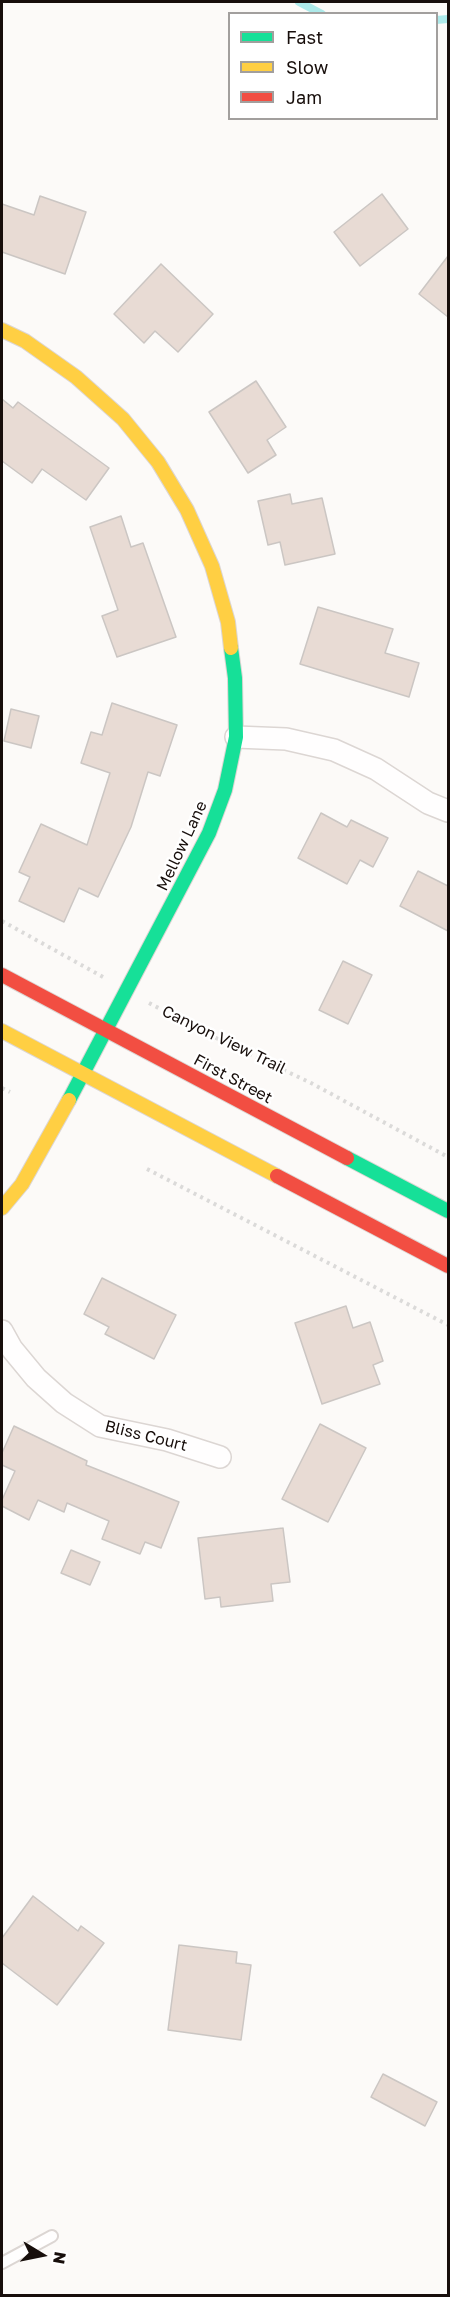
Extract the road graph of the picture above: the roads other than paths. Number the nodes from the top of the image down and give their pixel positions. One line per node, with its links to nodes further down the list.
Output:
1 (2, 330): 2 (street, Mellow Lane)
2 (236, 737): 3 (street); 5 (street, Mellow Lane)
3 (448, 811)
4 (2, 975): 5 (street, First Street)
5 (106, 1030): 7 (street, Mellow Lane); 9 (street, First Street)
6 (2, 1031): 7 (street)
7 (83, 1074): 8 (street, Mellow Lane); 10 (street)
8 (2, 1208)
9 (448, 1211)
10 (448, 1266)
11 (2, 1331): 12 (street, Bliss Court)
12 (220, 1457)
13 (52, 2236): 14 (lane)
14 (2, 2263)

